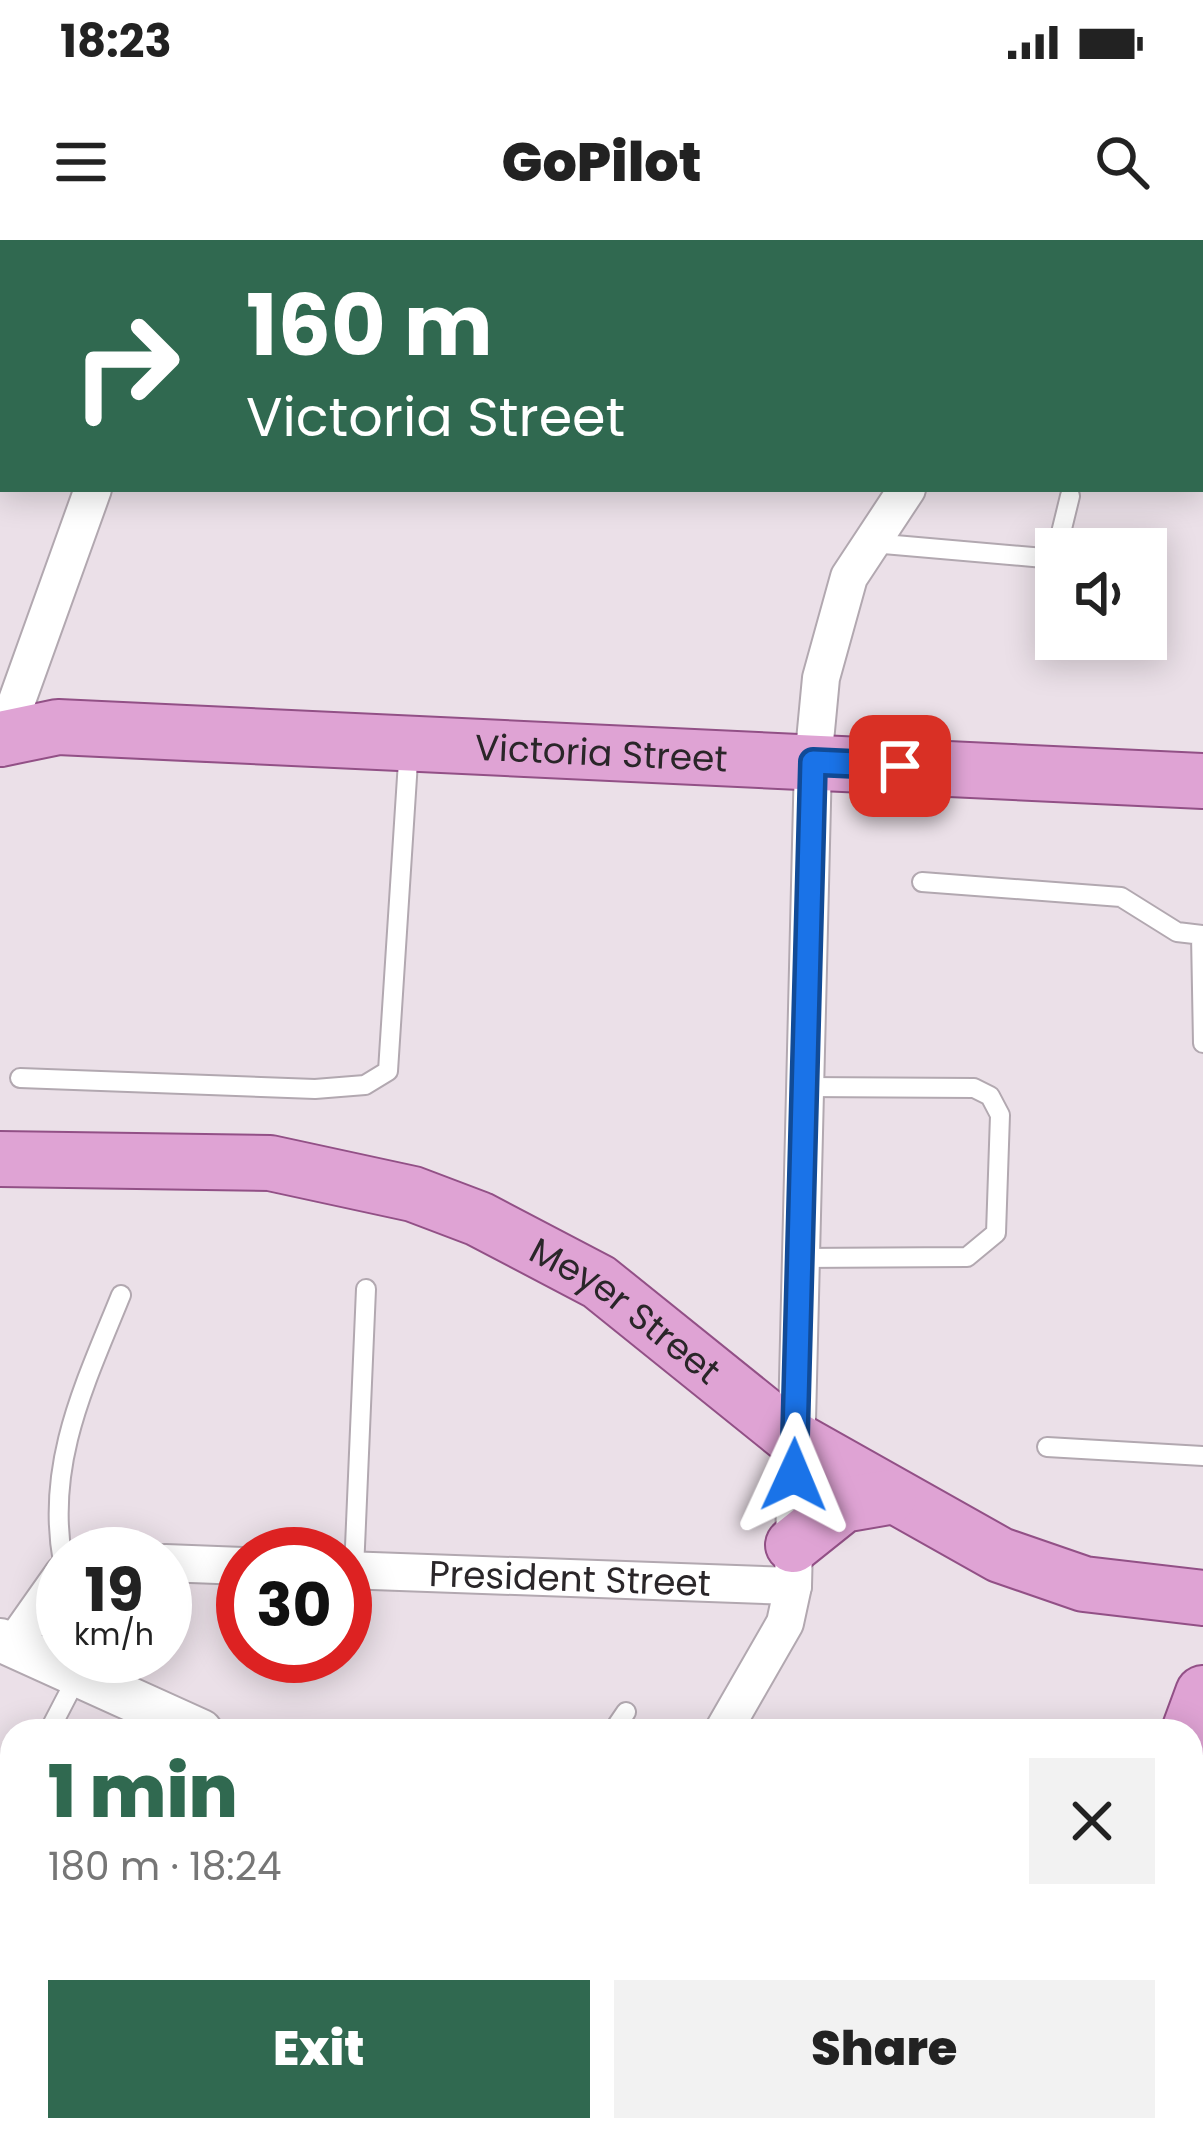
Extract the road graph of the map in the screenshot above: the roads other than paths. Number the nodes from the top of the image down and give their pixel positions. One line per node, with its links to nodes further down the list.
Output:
1 (92, 492): 8 (street)
2 (905, 492): 5 (street)
3 (1070, 496): 4 (lane)
4 (1062, 528)
5 (872, 542): 6 (lane); 9 (street)
6 (1035, 557)
7 (410, 741): 8 (main road, Victoria Street); 9 (main road, Victoria Street); 14 (lane)
8 (1, 742)
9 (813, 762): 10 (main road, Victoria Street); 15 (street)
10 (1203, 782)
11 (922, 882): 12 (lane)
12 (1202, 935): 13 (lane)
13 (1203, 1043)
14 (20, 1078)
15 (804, 1087): 17 (street); 17 (lane)
16 (0, 1159): 20 (main road, Meyer Street)
17 (799, 1258): 20 (street)
18 (366, 1289): 25 (lane)
19 (122, 1295): 24 (lane)
20 (794, 1439): 23 (main road, Meyer Street); 26 (street)
21 (1047, 1447): 22 (lane)
22 (1203, 1456)
23 (889, 1497): 26 (main road); 29 (main road, Meyer Street)
24 (57, 1527)
25 (352, 1527)
26 (793, 1566): 27 (street, President Street); 38 (street)
27 (372, 1570)
28 (36, 1606): 30 (street)
29 (1194, 1611)
30 (6, 1642): 31 (street)
31 (36, 1656)
32 (75, 1683): 35 (lane)
33 (96, 1683): 36 (street)
34 (626, 1712): 37 (lane)
35 (55, 1719)
36 (175, 1719)
37 (621, 1719)
38 (730, 1719)

